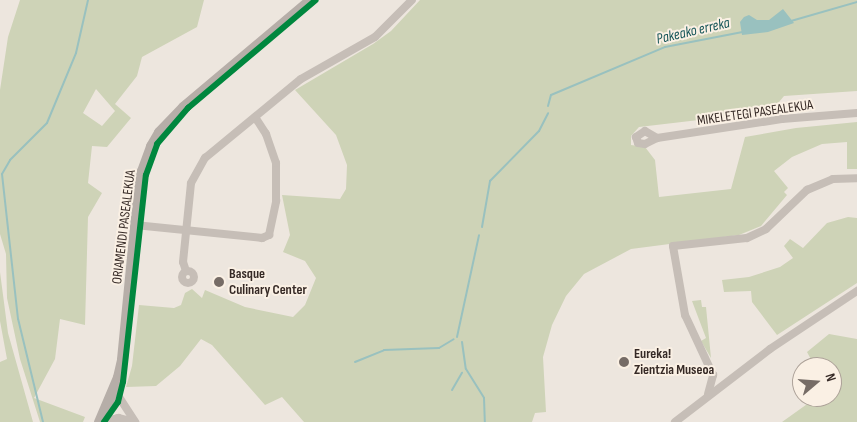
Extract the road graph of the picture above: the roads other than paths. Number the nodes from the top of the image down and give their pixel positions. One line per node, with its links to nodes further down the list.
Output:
1 (302, 0): 8 (street, ORIAMENDI PASEALEKUA)
2 (310, 0): 9 (street, ORIAMENDI PASEALEKUA)
3 (412, 0): 5 (street)
4 (857, 113): 6 (street, MIKELETEGI PASEALEKUA)
5 (255, 117): 10 (street); 10 (street)
6 (657, 138)
7 (857, 178): 15 (street)
8 (133, 191): 9 (street); 11 (street, ORIAMENDI PASEALEKUA)
9 (135, 225): 10 (street); 11 (street); 14 (street, ORIAMENDI PASEALEKUA)
10 (187, 230): 12 (street)
11 (128, 242): 18 (street, ORIAMENDI PASEALEKUA)
12 (186, 271)
13 (857, 291): 15 (street)
14 (118, 377): 16 (street, ORIAMENDI PASEALEKUA); 17 (street)
15 (708, 394): 22 (street)
16 (110, 399): 17 (street); 18 (street, ORIAMENDI PASEALEKUA)
17 (124, 405): 21 (street)
18 (98, 416): 19 (street, ORIAMENDI PASEALEKUA)
19 (92, 422)
20 (103, 422): 21 (street)
21 (135, 422)
22 (676, 422)

